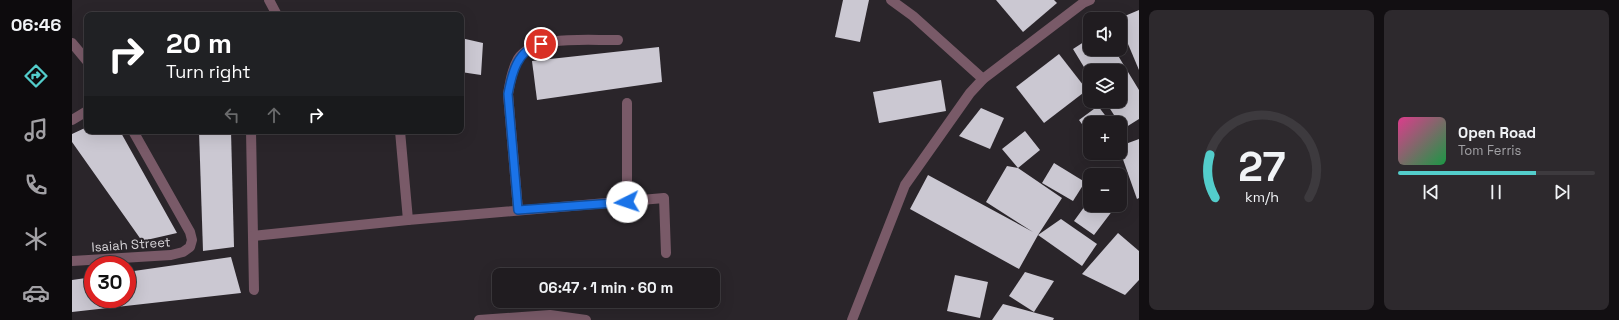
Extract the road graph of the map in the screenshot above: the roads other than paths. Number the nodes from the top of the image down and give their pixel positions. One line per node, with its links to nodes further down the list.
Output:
1 (269, 0): 4 (street)
2 (891, 0): 8 (street)
3 (1090, 0): 8 (street)
4 (276, 12)
5 (618, 40): 16 (street)
6 (72, 42): 7 (street)
7 (84, 58)
8 (983, 79): 24 (street)
9 (627, 103): 15 (street)
10 (84, 113): 11 (street)
11 (72, 120)
12 (136, 134): 20 (street, Isaiah Street)
13 (251, 134): 18 (street)
14 (400, 134): 17 (street)
15 (627, 202): 16 (street); 19 (street)
16 (518, 210): 17 (street)
17 (408, 220): 18 (street)
18 (253, 236): 21 (street)
19 (666, 253)
20 (72, 261)
21 (254, 290)
22 (479, 320): 23 (street)
23 (586, 320)
24 (852, 320)

